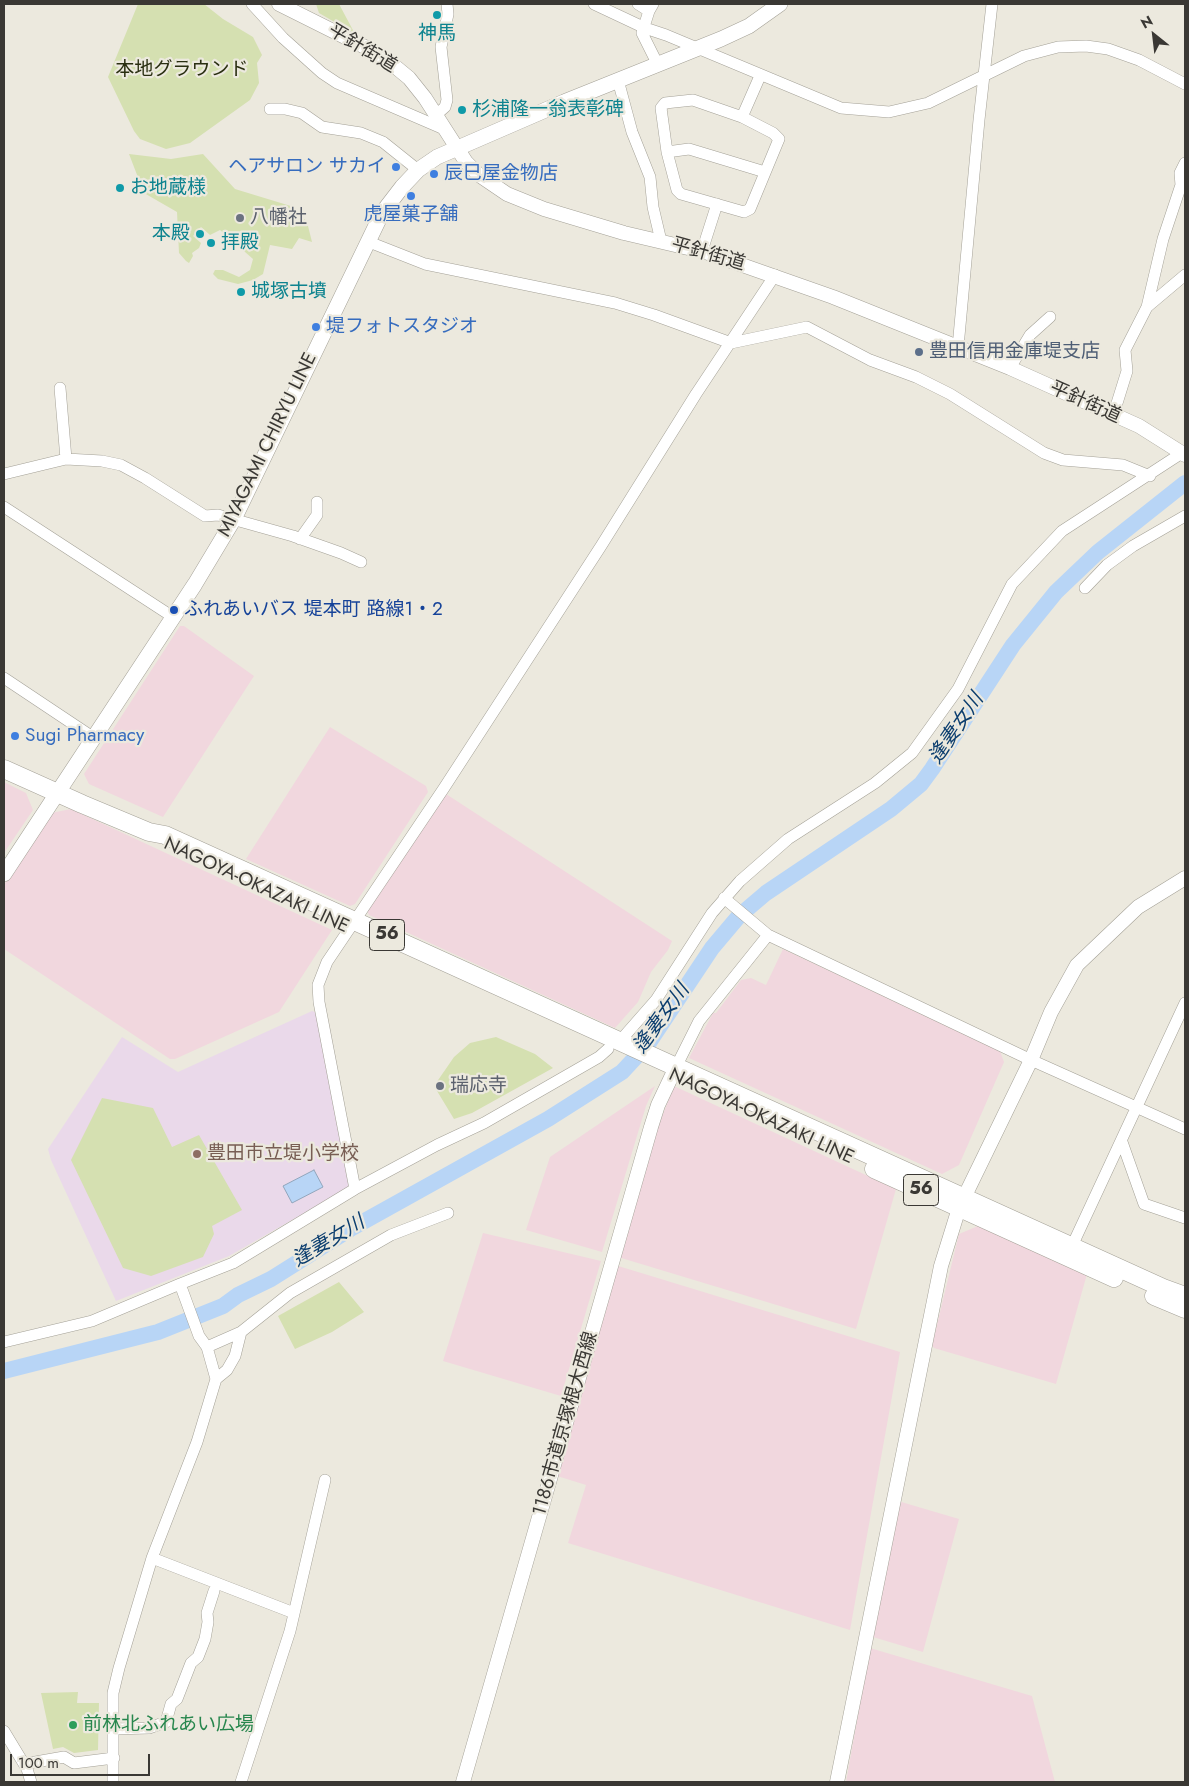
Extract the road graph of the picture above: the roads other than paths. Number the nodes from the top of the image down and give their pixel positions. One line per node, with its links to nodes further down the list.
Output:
1 (252, 4): 19 (street)
2 (279, 4): 17 (street, 平針街道)
3 (447, 4): 17 (street)
4 (594, 4): 9 (street)
5 (638, 4): 8 (street)
6 (992, 4): 12 (street)
7 (769, 7): 10 (main road, MIYAGAMI CHIRYU LINE)
8 (651, 8): 9 (street)
9 (643, 27): 10 (street); 11 (street)
10 (697, 49): 11 (main road, MIYAGAMI CHIRYU LINE); 13 (street)
11 (658, 66): 14 (main road, MIYAGAMI CHIRYU LINE)
12 (986, 75): 13 (street); 15 (street); 34 (street)
13 (760, 76): 18 (street)
14 (618, 80): 20 (main road, MIYAGAMI CHIRYU LINE); 26 (street)
15 (1185, 84)
16 (270, 109): 23 (street)
17 (436, 115): 19 (street, 平針街道)
18 (742, 117): 21 (street); 24 (street)
19 (444, 129): 20 (street, 平針街道)
20 (455, 148): 23 (main road, MIYAGAMI CHIRYU LINE); 26 (street, 平針街道)
21 (667, 152): 24 (street); 25 (street)
22 (1185, 163): 31 (street)
23 (418, 170): 27 (main road, MIYAGAMI CHIRYU LINE)
24 (765, 172): 25 (street)
25 (716, 204): 28 (street)
26 (661, 241): 28 (street, 平針街道)
27 (369, 242): 33 (street); 45 (main road, MIYAGAMI CHIRYU LINE)
28 (702, 251): 29 (street, 平針街道)
29 (775, 275): 33 (street); 34 (street, 平針街道)
30 (1185, 275): 31 (street)
31 (1146, 307): 37 (street)
32 (1050, 318): 35 (street)
33 (731, 343): 41 (street); 57 (street)
34 (958, 347): 35 (street, 平針街道)
35 (1010, 368): 37 (street, 平針街道)
36 (60, 388): 39 (street)
37 (1113, 416): 38 (street, 平針街道)
38 (1184, 453): 41 (street)
39 (66, 459): 40 (street); 45 (street)
40 (4, 474)
41 (1150, 476): 56 (street)
42 (317, 502): 46 (street)
43 (4, 507): 49 (street)
44 (1185, 516): 48 (street)
45 (234, 519): 46 (street); 49 (main road, MIYAGAMI CHIRYU LINE)
46 (300, 539): 47 (street)
47 (361, 562)
48 (1085, 588)
49 (173, 617): 51 (main road, MIYAGAMI CHIRYU LINE)
50 (4, 678): 51 (street)
51 (94, 738): 53 (main road, MIYAGAMI CHIRYU LINE)
52 (4, 769): 53 (main road, NAGOYA-OKAZAKI LINE / 56)
53 (58, 794): 54 (main road, MIYAGAMI CHIRYU LINE); 57 (main road, NAGOYA-OKAZAKI LINE / 56)
54 (4, 874)
55 (1185, 878): 61 (street)
56 (726, 900): 58 (street); 60 (street)
57 (351, 925): 60 (main road, NAGOYA-OKAZAKI LINE / 56); 66 (street)
58 (766, 934): 61 (street); 62 (street)
59 (1185, 1003): 63 (street)
60 (617, 1046): 62 (main road, NAGOYA-OKAZAKI LINE / 56); 66 (street)
61 (1031, 1060): 63 (street); 67 (street)
62 (666, 1068): 67 (main road, NAGOYA-OKAZAKI LINE / 56); 88 (street, 1186市道京塚根大西線)
63 (1138, 1109): 64 (street); 65 (street)
64 (1185, 1129)
65 (1122, 1142): 69 (street); 70 (street)
66 (356, 1189): 71 (street)
67 (961, 1202): 70 (main road, NAGOYA-OKAZAKI LINE / 56); 72 (main road, NAGOYA-OKAZAKI LINE / 56); 89 (street)
68 (448, 1213): 73 (street)
69 (1185, 1218)
70 (1072, 1246): 72 (main road, NAGOYA-OKAZAKI LINE / 56)
71 (182, 1288): 74 (street); 75 (street)
72 (1185, 1298)
73 (241, 1332): 75 (street); 76 (street)
74 (4, 1342)
75 (207, 1347): 76 (street)
76 (216, 1378): 78 (street)
77 (325, 1480): 80 (street)
78 (152, 1558): 80 (street); 81 (street)
79 (214, 1591): 81 (street)
80 (294, 1613): 87 (street)
81 (113, 1729): 83 (street)
82 (4, 1731): 84 (street)
83 (114, 1758): 84 (street); 86 (street)
84 (24, 1764): 85 (street)
85 (31, 1782)
86 (113, 1782)
87 (241, 1782)
88 (463, 1782)
89 (836, 1782)

